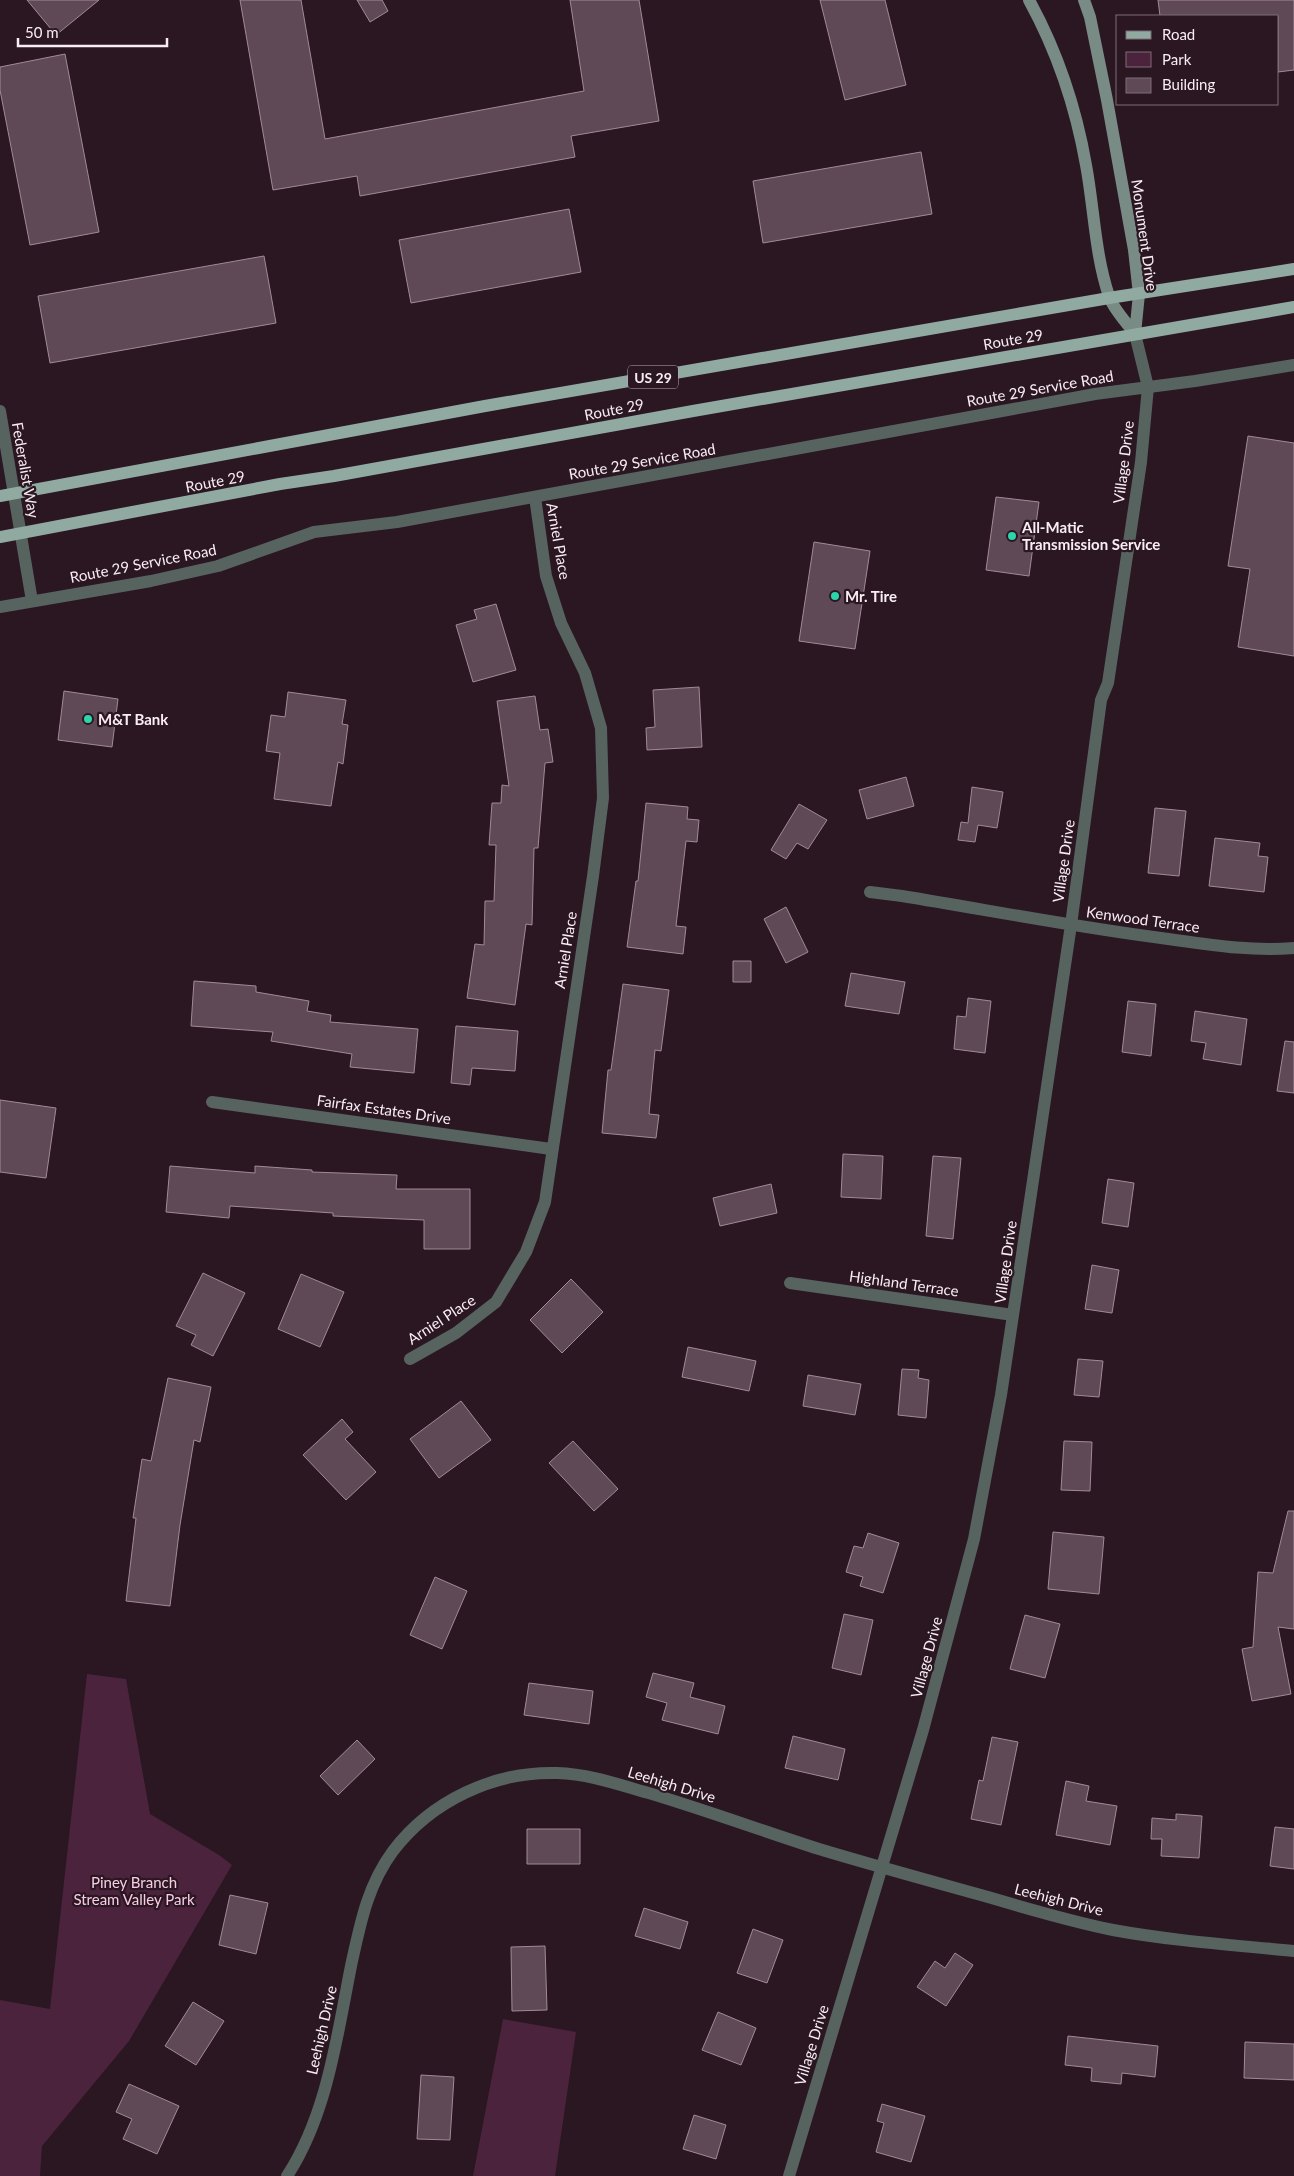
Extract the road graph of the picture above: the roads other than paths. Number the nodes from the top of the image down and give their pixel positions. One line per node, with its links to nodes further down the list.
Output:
1 (1029, 0): 5 (main road)
2 (1084, 0): 4 (main road, Monument Drive)
3 (1294, 268): 4 (main road, Route 29 / US 29)
4 (1139, 294): 5 (main road, Route 29 / US 29); 7 (main road, Monument Drive)
5 (1109, 298): 7 (main road); 11 (main road, Route 29 / US 29)
6 (1294, 307): 7 (main road, Route 29)
7 (1135, 334): 9 (street, Village Drive); 14 (main road, Route 29)
8 (1294, 364): 9 (street, Route 29 Service Road)
9 (1148, 387): 13 (street, Route 29 Service Road); 19 (street, Village Drive)
10 (0, 411): 11 (street, Federalist Way)
11 (14, 493): 12 (main road, Route 29 / US 29); 14 (street, Federalist Way)
12 (0, 496)
13 (535, 497): 16 (street, Route 29 Service Road); 22 (street, Arniel Place)
14 (21, 534): 15 (main road, Route 29); 16 (street, Federalist Way)
15 (0, 538)
16 (32, 600): 17 (street, Route 29 Service Road)
17 (0, 606)
18 (870, 892): 19 (street, Kenwood Terrace)
19 (1071, 924): 20 (street, Kenwood Terrace); 24 (street, Village Drive)
20 (1294, 948)
21 (212, 1102): 22 (street, Fairfax Estates Drive)
22 (551, 1149): 25 (street, Arniel Place)
23 (790, 1283): 24 (street, Highland Terrace)
24 (1013, 1315): 26 (street, Village Drive)
25 (410, 1359)
26 (882, 1867): 27 (street, Leehigh Drive); 28 (street, Leehigh Drive); 29 (street, Village Drive)
27 (1294, 1951)
28 (287, 2176)
29 (788, 2176)

